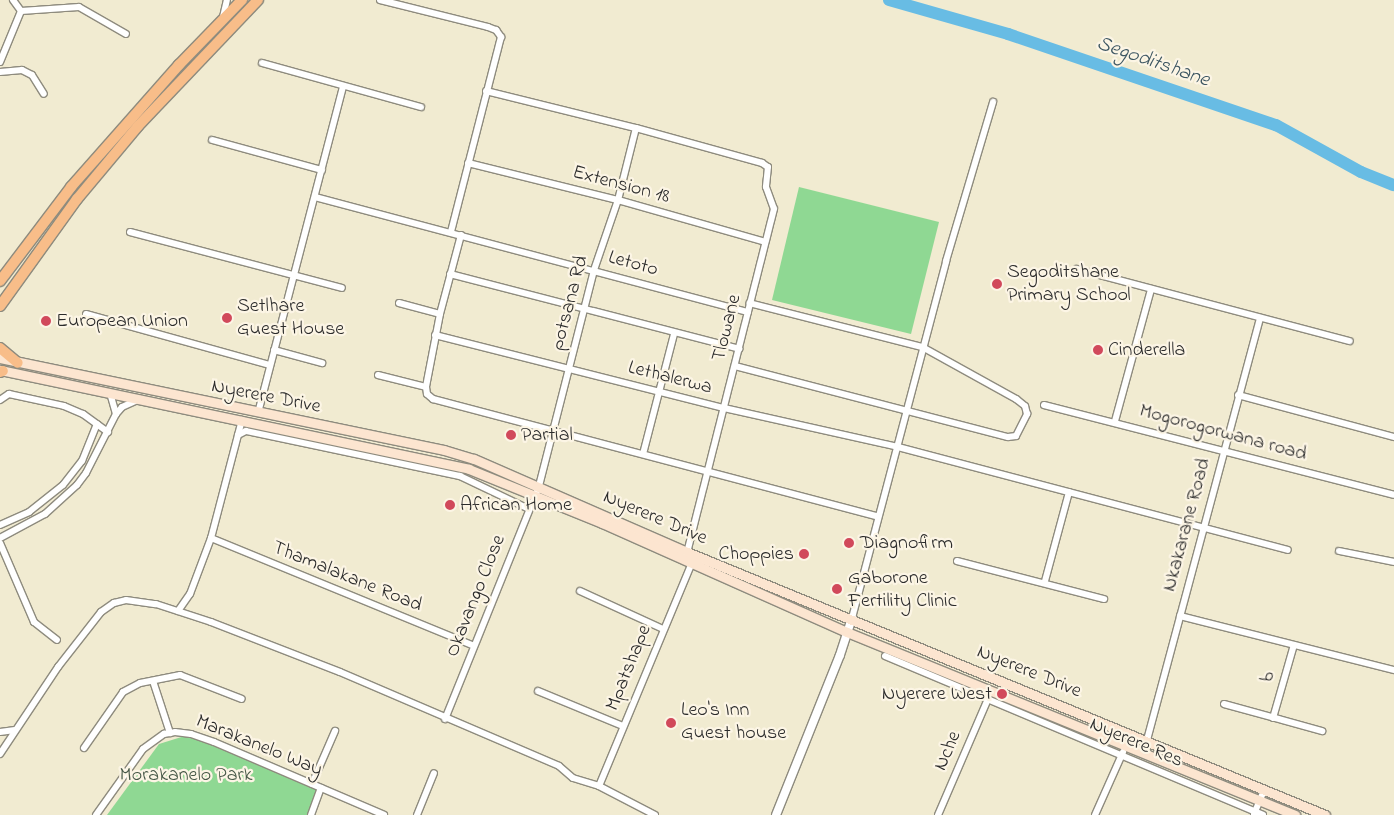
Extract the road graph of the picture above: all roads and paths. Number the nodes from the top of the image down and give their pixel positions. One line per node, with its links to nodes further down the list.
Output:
1 (13, 0): 6 (street)
2 (227, 0): 7 (street)
3 (242, 0): 7 (main road)
4 (258, 0): 36 (main road)
5 (380, 0): 13 (street)
6 (21, 11): 8 (street); 9 (street)
7 (223, 18): 31 (main road)
8 (126, 34)
9 (0, 62)
10 (262, 63): 12 (street)
11 (0, 72): 14 (street)
12 (343, 86): 16 (street); 20 (street)
13 (486, 91): 17 (street); 19 (street)
14 (44, 94)
15 (993, 102): 45 (street)
16 (420, 107)
17 (636, 128): 22 (street, potsana Rd); 26 (street, Tlowane)
18 (212, 140): 20 (street)
19 (468, 163): 22 (street, Extension 18); 24 (street)
20 (322, 170): 21 (street)
21 (315, 197): 24 (street, Letoto); 30 (street)
22 (618, 200): 26 (street, Extension 18); 28 (street, potsana Rd)
23 (130, 232): 30 (street)
24 (451, 232): 25 (street, Letoto)
25 (461, 235): 28 (street, Letoto); 29 (street)
26 (765, 242): 35 (street, Tlowane)
27 (1076, 269): 33 (street)
28 (594, 270): 37 (street, potsana Rd); 38 (street, Letoto)
29 (450, 274): 37 (street); 40 (street)
30 (294, 275): 32 (street); 48 (street)
31 (0, 281)
32 (342, 288)
33 (1151, 289): 41 (street); 69 (street)
34 (399, 303): 40 (street)
35 (750, 304): 38 (street, Tlowane); 45 (street)
36 (0, 306)
37 (584, 310): 42 (street); 54 (street, potsana Rd)
38 (748, 312): 47 (street, Tlowane)
39 (86, 314): 52 (street)
40 (440, 314): 43 (street)
41 (1260, 318): 44 (street); 60 (street, Nkakarane Road)
42 (674, 334): 47 (street); 58 (street)
43 (435, 335): 54 (street, Lethalerwa); 57 (street)
44 (1350, 341)
45 (922, 347): 65 (street); 65 (street)
46 (0, 348): 50 (main road)
47 (739, 349): 53 (street, Tlowane)
48 (274, 350): 51 (street); 52 (street)
49 (0, 358): 50 (main road, Nyerere Drive)
50 (18, 363): 66 (main road, Nyerere Drive)
51 (322, 363)
52 (270, 365): 66 (street)
53 (735, 366): 64 (street, Tlowane); 65 (street)
54 (569, 370): 58 (street, Lethalerwa); 71 (street, potsana Rd)
55 (1, 371): 59 (main road, Nyerere Drive)
56 (378, 375): 57 (street)
57 (426, 387): 71 (street)
58 (658, 392): 64 (street, Lethalerwa); 77 (street)
59 (110, 393): 61 (main road, Nyerere Drive); 67 (street)
60 (1238, 395): 74 (street); 76 (street, Nkakarane Road)
61 (140, 399): 67 (street); 68 (main road, Nyerere Drive)
62 (0, 400): 70 (street)
63 (1044, 405): 69 (street, Mogorogorwana road)
64 (724, 408): 75 (street, Lethalerwa); 78 (street, Tlowane)
65 (908, 409): 75 (street)
66 (258, 413): 79 (main road, Nyerere Drive)
67 (116, 414): 72 (street)
68 (242, 420): 73 (street); 82 (main road, Nyerere Drive)
69 (1115, 421): 76 (street, Mogorogorwana road)
70 (97, 424): 72 (street); 85 (street)
71 (555, 430): 77 (street); 79 (street, potsana Rd)
72 (108, 432): 87 (street)
73 (238, 435): 83 (street); 88 (street)
74 (1394, 437)
75 (898, 447): 80 (street, Lethalerwa); 84 (street)
76 (1223, 450): 81 (street, Mogorogorwana road); 86 (street, Nkakarane Road)
77 (643, 454): 78 (street)
78 (708, 473): 84 (street); 92 (street, Tlowane)
79 (539, 486): 82 (street, Okavango Close); 92 (main road, Nyerere Drive)
80 (1068, 492): 86 (street, Lethalerwa); 96 (street)
81 (1394, 495)
82 (535, 496): 83 (street, Okavango Close); 95 (main road, Nyerere Drive)
83 (529, 509): 106 (street, Okavango Close)
84 (877, 516): 101 (street)
85 (0, 526)
86 (1203, 528): 90 (street, Lethalerwa); 100 (street, Nkakarane Road)
87 (0, 538)
88 (210, 538): 99 (street); 106 (street, Thamalakane Road)
89 (0, 543): 104 (street)
90 (1288, 550)
91 (1339, 551): 94 (street)
92 (687, 552): 101 (main road, Nyerere Drive)
93 (957, 561): 96 (street)
94 (1394, 562)
95 (692, 563): 102 (street, Mpatshape); 103 (main road, Nyerere Drive)
96 (1045, 581): 98 (street)
97 (580, 591): 102 (street)
98 (1104, 599)
99 (178, 611): 114 (street); 117 (street)
100 (1180, 616): 105 (street); 122 (street, Nkakarane Road)
101 (852, 618): 103 (street); 122 (main road, Nyerere Drive)
102 (663, 629): 116 (street, Mpatshape)
103 (847, 632): 123 (main road, Nyerere Drive); 139 (street)
104 (58, 640)
105 (1294, 645): 108 (street); 115 (street, b)
106 (472, 646): 114 (street, Okavango Close)
107 (885, 656): 112 (street, Nyerere Res)
108 (1394, 670)
109 (153, 681): 111 (street); 121 (street); 124 (street)
110 (538, 691): 116 (street)
111 (242, 699)
112 (988, 699): 126 (street, Nyerere Res); 140 (street, Nche)
113 (1224, 704): 115 (street)
114 (445, 718): 129 (street)
115 (1273, 718): 119 (street)
116 (623, 726): 129 (street, Mpatshape)
117 (15, 730): 120 (street); 125 (street)
118 (335, 731): 128 (street)
119 (1322, 731)
120 (0, 732)
121 (170, 733): 128 (street, Marakanelo Way); 134 (street, Marakanelo Way)
122 (1147, 740): 131 (main road, Nyerere Drive)
123 (1126, 744): 126 (street); 132 (main road, Nyerere Drive)
124 (84, 748)
125 (0, 754)
126 (1122, 754): 133 (street, Nyerere Res); 141 (street)
127 (434, 773): 137 (street)
128 (312, 784): 130 (street, Marakanelo Way)
129 (599, 786): 138 (street)
130 (321, 788): 135 (street); 136 (street, Marakanelo Way)
131 (1264, 791): 132 (street); 144 (main road, Nyerere Drive)
132 (1260, 800): 133 (street); 143 (main road, Nyerere Drive)
133 (1254, 813): 142 (street, Nyerere Res)
134 (96, 815)
135 (311, 815)
136 (384, 815)
137 (417, 815)
138 (655, 815)
139 (776, 815)
140 (938, 815)
141 (1095, 815)
142 (1263, 815)
143 (1295, 815)
144 (1326, 815)

